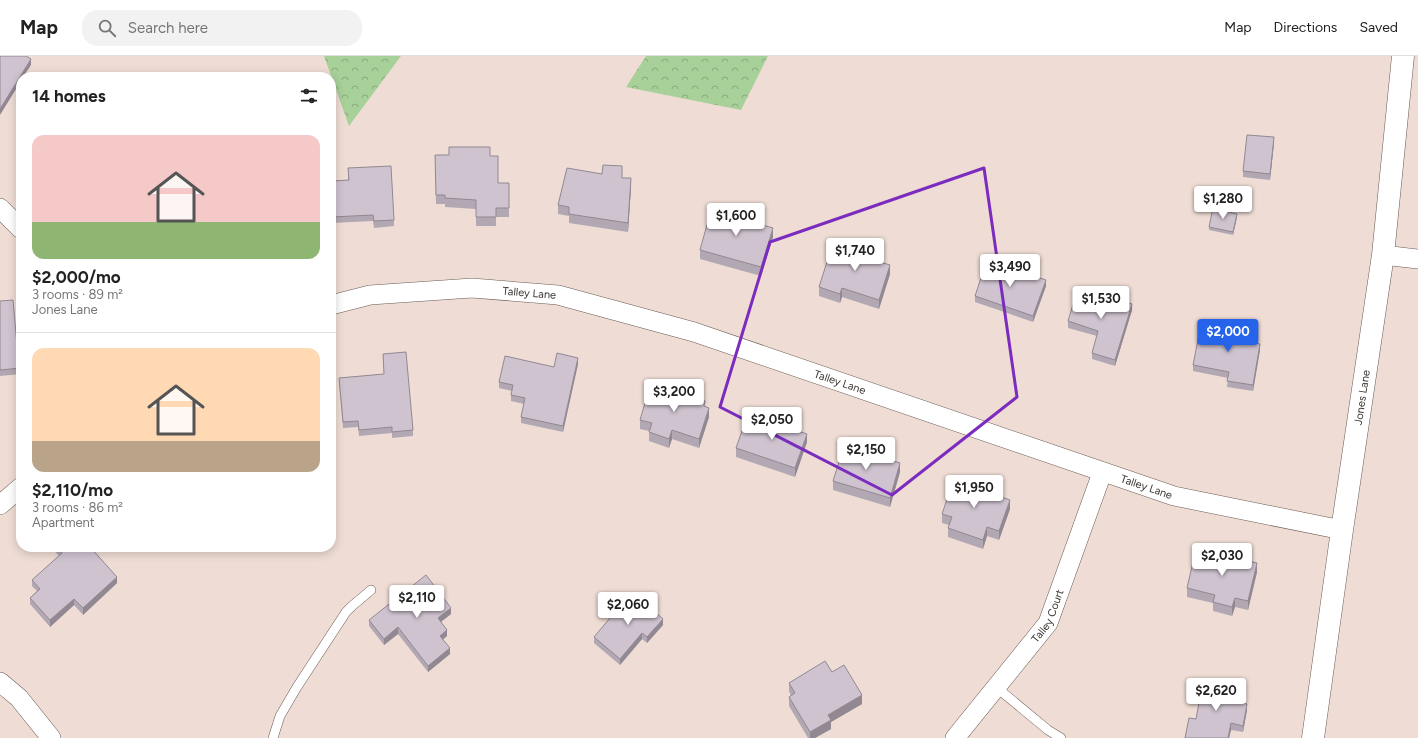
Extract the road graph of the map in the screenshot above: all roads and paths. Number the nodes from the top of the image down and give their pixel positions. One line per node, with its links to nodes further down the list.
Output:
1 (1403, 56): 4 (street, Jones Lane)
2 (0, 208): 3 (street)
3 (16, 224)
4 (1383, 255): 5 (street); 10 (street, Jones Lane)
5 (1418, 259)
6 (336, 304): 7 (street, Talley Lane)
7 (1102, 472): 10 (street, Talley Lane); 13 (street, Talley Court)
8 (16, 491): 9 (street)
9 (0, 505)
10 (1342, 530): 18 (street, Jones Lane)
11 (371, 590): 15 (lane)
12 (0, 682): 14 (street)
13 (996, 687): 16 (street, Talley Court); 17 (lane)
14 (51, 738)
15 (272, 738)
16 (955, 738)
17 (1061, 738)
18 (1313, 738)

